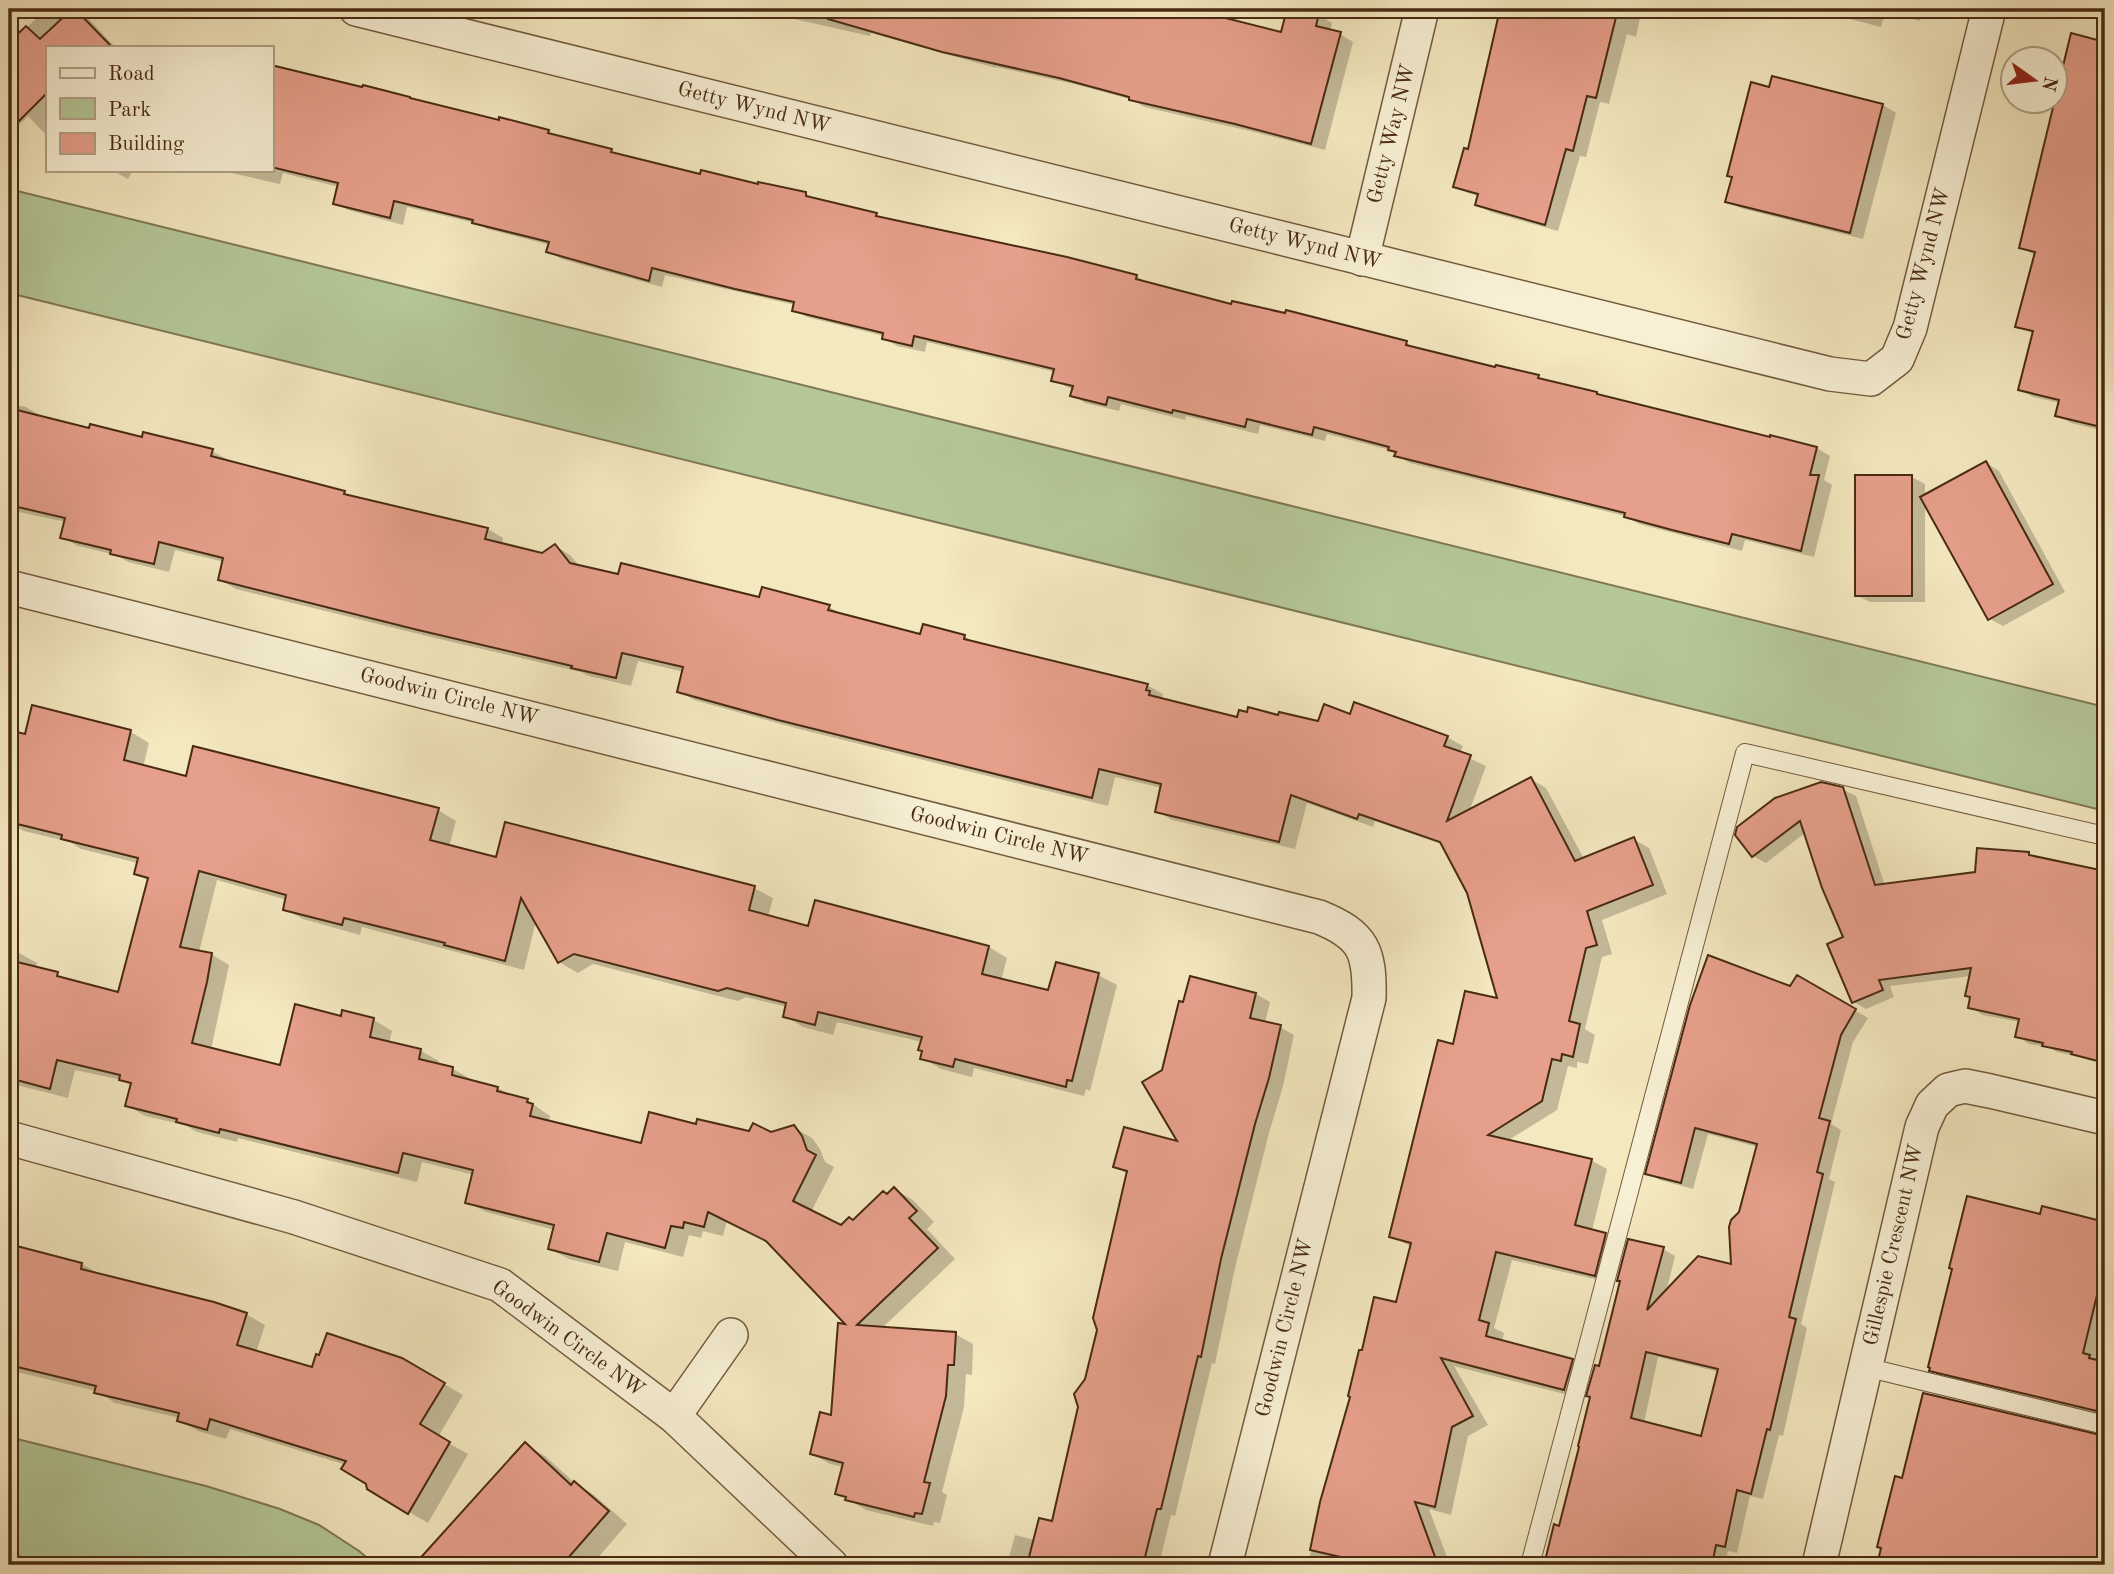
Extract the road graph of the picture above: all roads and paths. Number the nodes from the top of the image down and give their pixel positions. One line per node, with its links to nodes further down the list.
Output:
1 (356, 9): 4 (street, Getty Wynd NW)
2 (1422, 9): 4 (street, Getty Way NW)
3 (1989, 9): 4 (street, Getty Wynd NW)
4 (1362, 258)
5 (9, 587): 14 (street, Goodwin Circle NW)
6 (2105, 836): 15 (lane)
7 (2105, 1118): 10 (street, Gillespie Crescent NW)
8 (9, 1138): 11 (street, Goodwin Circle NW)
9 (731, 1335): 11 (street)
10 (1865, 1367): 12 (lane); 16 (street, Gillespie Crescent NW)
11 (674, 1416): 13 (street, Goodwin Circle NW)
12 (2105, 1425)
13 (831, 1565)
14 (1225, 1565)
15 (1530, 1565)
16 (1819, 1565)

